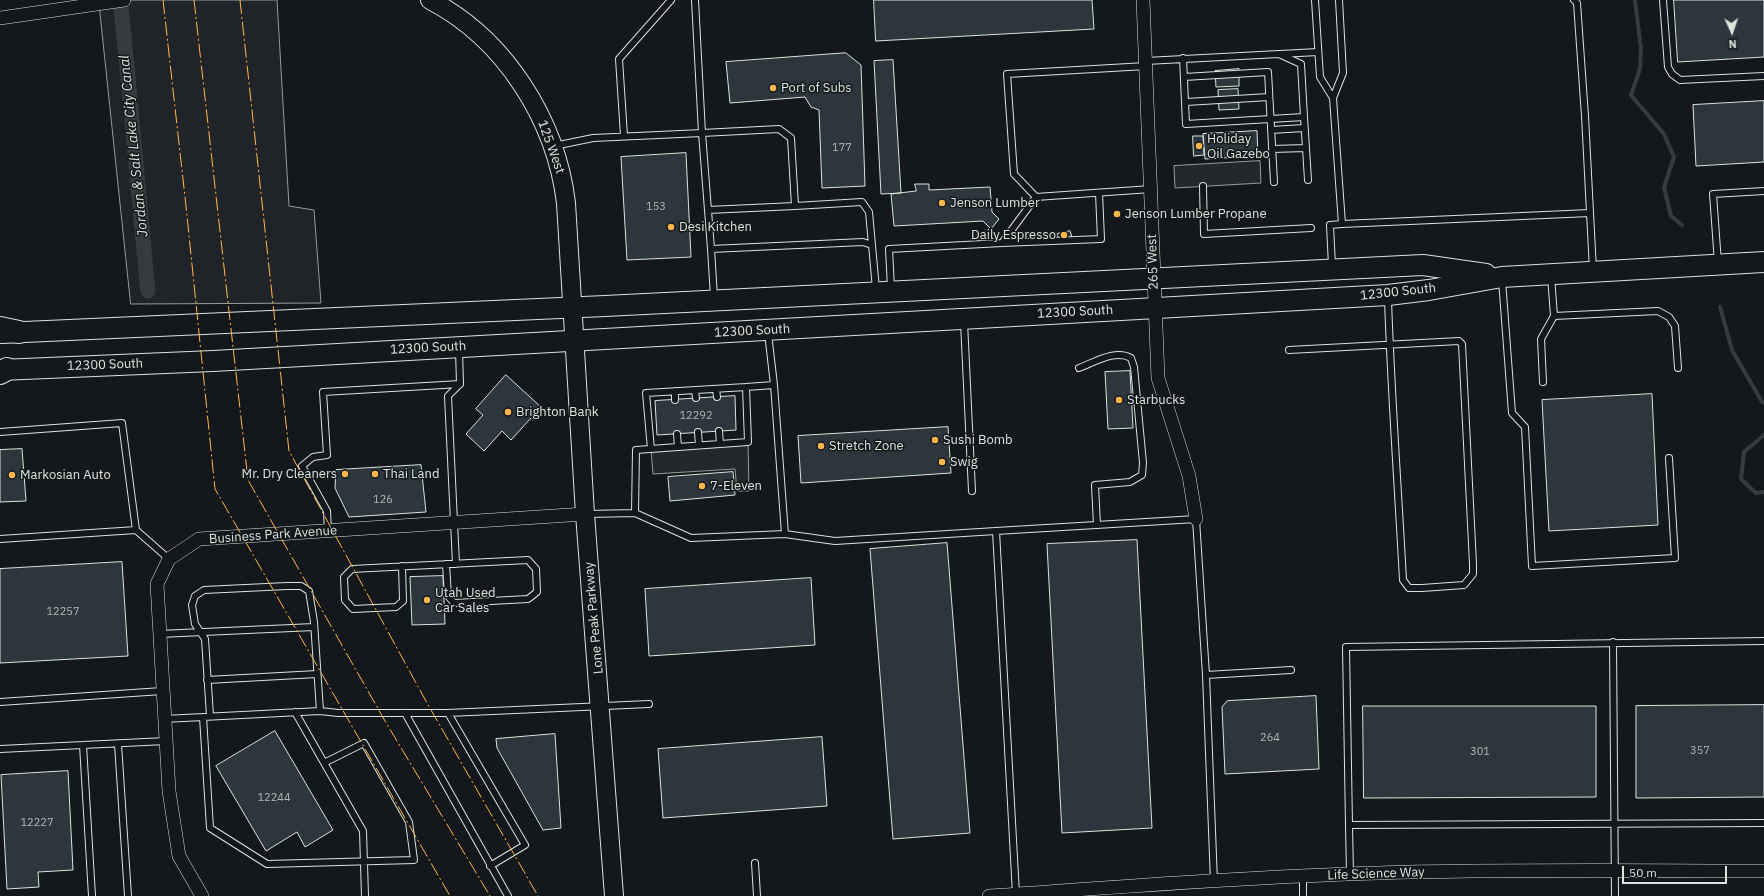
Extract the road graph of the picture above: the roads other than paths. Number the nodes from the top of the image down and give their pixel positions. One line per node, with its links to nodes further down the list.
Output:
1 (124, 0): 10 (street)
2 (430, 0): 26 (main road, 125 West)
3 (671, 0): 25 (lane)
4 (695, 0): 24 (lane)
5 (1143, 0): 14 (street, 265 West)
6 (1315, 0): 11 (lane)
7 (1339, 0): 18 (lane)
8 (1574, 0): 38 (lane)
9 (1663, 0): 15 (lane)
10 (0, 18)
11 (1318, 52): 12 (lane); 18 (lane)
12 (1279, 54): 13 (lane); 20 (lane)
13 (1183, 58): 14 (lane); 16 (lane)
14 (1146, 64): 32 (street, 265 West); 35 (lane)
15 (1764, 76)
16 (1184, 77): 17 (lane); 19 (lane)
17 (1269, 98): 19 (lane); 21 (lane)
18 (1333, 98): 39 (lane)
19 (1186, 102): 21 (lane)
20 (1304, 118): 21 (lane); 22 (lane)
21 (1270, 119): 23 (lane)
22 (1304, 128): 23 (lane); 27 (lane)
23 (1271, 130): 28 (lane)
24 (702, 133): 25 (lane); 36 (lane); 37 (lane)
25 (624, 136): 26 (lane)
26 (552, 146): 55 (main road, 125 West)
27 (1306, 148): 28 (lane); 29 (lane)
28 (1272, 149): 30 (lane)
29 (1308, 180)
30 (1274, 182)
31 (1203, 186): 40 (lane)
32 (1151, 189): 34 (lane); 50 (street, 265 West)
33 (1764, 191): 45 (lane)
34 (1098, 193): 35 (lane); 41 (lane)
35 (1036, 197): 41 (lane)
36 (795, 206): 37 (lane); 42 (lane)
37 (708, 210): 43 (lane)
38 (1590, 213): 39 (lane); 47 (lane)
39 (1342, 224): 46 (lane)
40 (1311, 228)
41 (1002, 243): 51 (lane)
42 (872, 245): 43 (lane); 51 (lane)
43 (711, 249): 53 (lane)
44 (1764, 262): 45 (main road, 12300 South)
45 (1718, 264): 47 (main road, 12300 South)
46 (1332, 270): 49 (main road, 12300 South); 50 (main road, 12300 South)
47 (1593, 272): 48 (main road, 12300 South)
48 (1551, 274): 49 (main road, 12300 South); 56 (lane)
49 (1502, 277): 52 (main road, 12300 South); 85 (lane)
50 (1153, 279): 51 (main road, 12300 South); 54 (street, 265 West)
51 (884, 292): 53 (main road, 12300 South)
52 (1388, 295): 54 (main road, 12300 South); 61 (lane)
53 (714, 300): 55 (main road, 12300 South)
54 (1155, 307): 57 (main road, 12300 South); 89 (street, 265 West)
55 (572, 308): 59 (main road, 12300 South); 60 (main road, 125 West)
56 (1554, 316): 65 (lane); 67 (lane)
57 (964, 318): 58 (main road, 12300 South); 86 (lane)
58 (768, 330): 60 (main road, 12300 South); 69 (lane)
59 (6, 331)
60 (574, 341): 62 (main road, 12300 South); 88 (main road, Lone Peak Parkway)
61 (1390, 344): 61 (lane); 63 (lane)
62 (459, 346): 66 (main road, 12300 South); 68 (lane)
63 (1289, 350)
64 (1079, 368): 91 (lane)
65 (1678, 368)
66 (2, 371)
67 (1543, 382)
68 (460, 384): 90 (lane); 93 (lane)
69 (774, 385): 70 (lane); 95 (lane)
70 (746, 387): 71 (lane); 81 (lane)
71 (716, 389): 72 (lane); 74 (lane)
72 (695, 390): 73 (lane); 75 (lane)
73 (674, 391): 76 (lane); 84 (lane)
74 (717, 397)
75 (696, 398)
76 (675, 400)
77 (719, 431): 81 (lane)
78 (0, 432): 92 (lane)
79 (698, 432): 82 (lane)
80 (677, 434): 83 (lane)
81 (720, 444): 82 (lane)
82 (699, 445): 83 (lane)
83 (678, 447): 84 (lane)
84 (651, 449): 87 (lane)
85 (1670, 458)
86 (972, 491)
87 (635, 513): 88 (lane); 95 (lane)
88 (586, 514): 90 (street, Business Park Avenue); 113 (main road, Lone Peak Parkway)
89 (1196, 519): 91 (lane); 108 (lane)
90 (454, 523): 93 (street, Business Park Avenue); 99 (lane)
91 (1097, 525): 94 (lane)
92 (136, 530): 96 (lane); 97 (lane)
93 (328, 531): 97 (street, Business Park Avenue)
94 (996, 531): 95 (lane); 137 (lane)
95 (785, 534)
96 (0, 539)
97 (169, 559): 103 (street)
98 (446, 564): 99 (lane); 99 (lane); 100 (lane)
99 (456, 564)
100 (402, 566): 100 (lane)
101 (314, 627): 102 (lane); 102 (lane); 107 (lane)
102 (201, 631): 103 (lane); 109 (lane)
103 (160, 634): 110 (street)
104 (1613, 642): 105 (lane); 126 (lane); 127 (lane)
105 (1764, 642)
106 (1291, 670): 108 (lane)
107 (317, 674): 109 (lane); 114 (lane)
108 (1206, 675): 135 (lane)
109 (208, 680): 118 (lane)
110 (162, 691): 111 (lane); 119 (street)
111 (0, 702)
112 (649, 704): 113 (lane)
113 (601, 707): 117 (lane); 143 (main road, Lone Peak Parkway)
114 (320, 711): 115 (lane); 116 (lane)
115 (295, 712): 118 (lane); 124 (lane)
116 (404, 713): 117 (lane); 130 (lane)
117 (448, 713): 130 (lane)
118 (206, 717): 119 (lane); 128 (lane)
119 (164, 719): 120 (street)
120 (166, 741): 121 (lane); 140 (street)
121 (118, 744): 122 (lane); 139 (lane)
122 (83, 745): 123 (lane); 138 (lane)
123 (0, 749)
124 (324, 763): 128 (lane); 128 (lane)
125 (1764, 823): 126 (lane)
126 (1615, 824): 127 (lane); 131 (lane)
127 (1349, 825): 133 (lane)
128 (364, 861): 141 (lane)
129 (754, 864): 144 (lane)
130 (490, 866): 142 (lane)
131 (1615, 871): 132 (street, Life Science Way); 133 (street, Life Science Way); 147 (lane)
132 (1764, 871)
133 (1350, 874): 134 (street, Life Science Way)
134 (1303, 877): 135 (street, Life Science Way); 146 (lane)
135 (1214, 882): 136 (street, Life Science Way)
136 (1065, 893): 137 (street, Life Science Way)
137 (1016, 894): 145 (street, Life Science Way)
138 (92, 896)
139 (128, 896)
140 (202, 896)
141 (365, 896)
142 (508, 896)
143 (614, 896)
144 (757, 896)
145 (989, 896)
146 (1304, 896)
147 (1615, 896)

